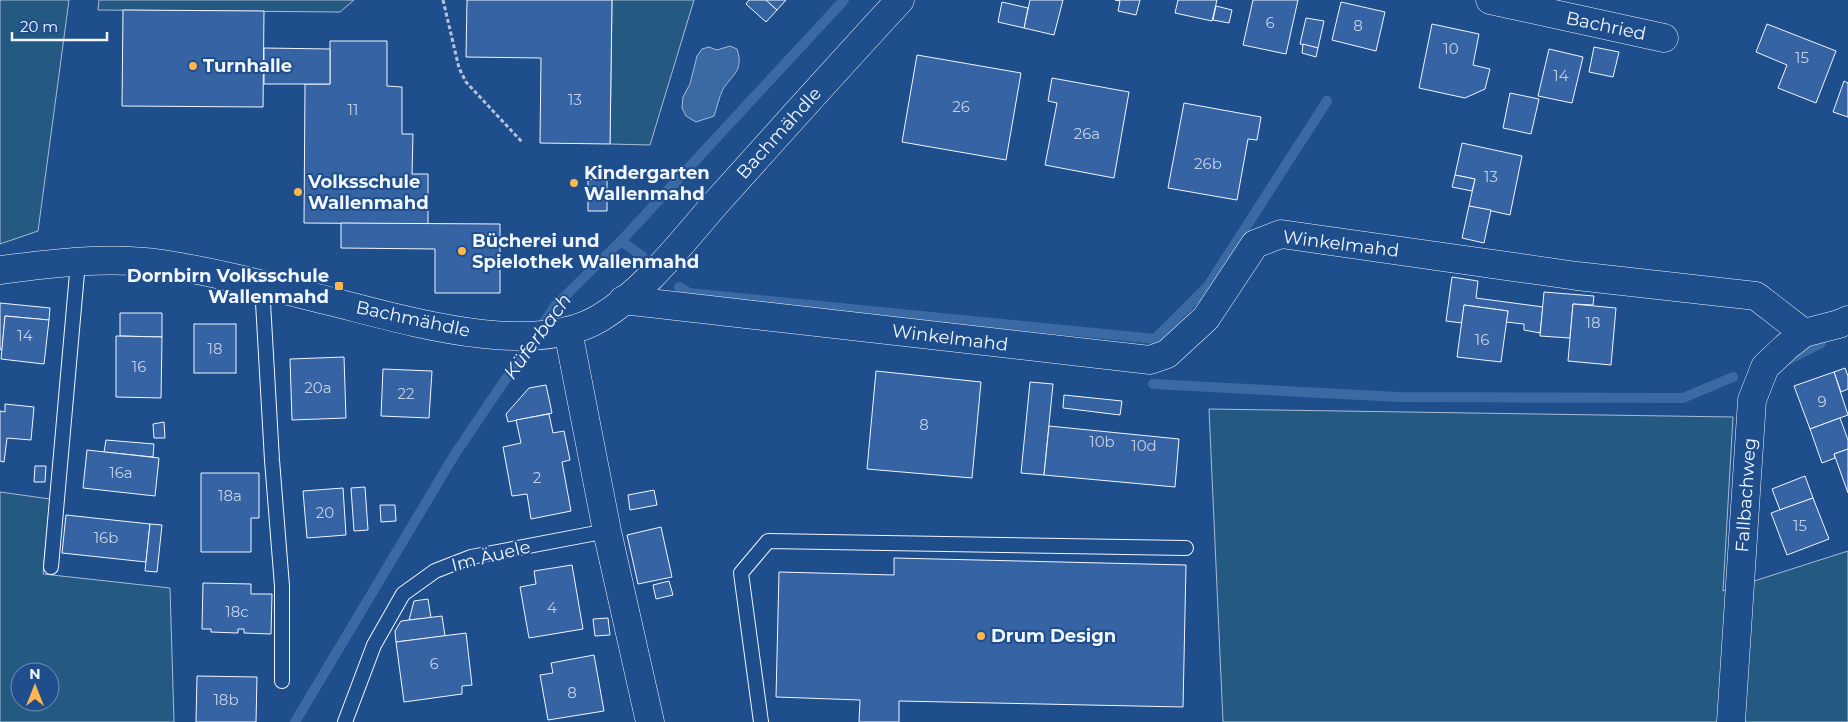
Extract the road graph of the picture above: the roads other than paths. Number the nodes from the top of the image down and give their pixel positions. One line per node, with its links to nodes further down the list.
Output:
1 (900, 0): 7 (street, Bachmähdle)
2 (1490, 0): 3 (street, Bachried)
3 (1664, 38)
4 (78, 262): 5 (street, Bachmähdle); 6 (street, Bachmähdle); 13 (lane)
5 (0, 270)
6 (262, 285): 9 (street, Bachmähdle); 14 (lane)
7 (623, 300): 9 (street, Bachmähdle); 10 (street, Winkelmahd)
8 (1848, 320): 10 (street, Fallbachweg)
9 (562, 332): 11 (street)
10 (1804, 333): 18 (street, Fallbachweg)
11 (607, 531): 15 (lane, Im Äuele); 16 (street)
12 (1186, 548): 17 (lane)
13 (51, 568)
14 (282, 681)
15 (345, 722)
16 (650, 722)
17 (761, 722)
18 (1731, 722)

